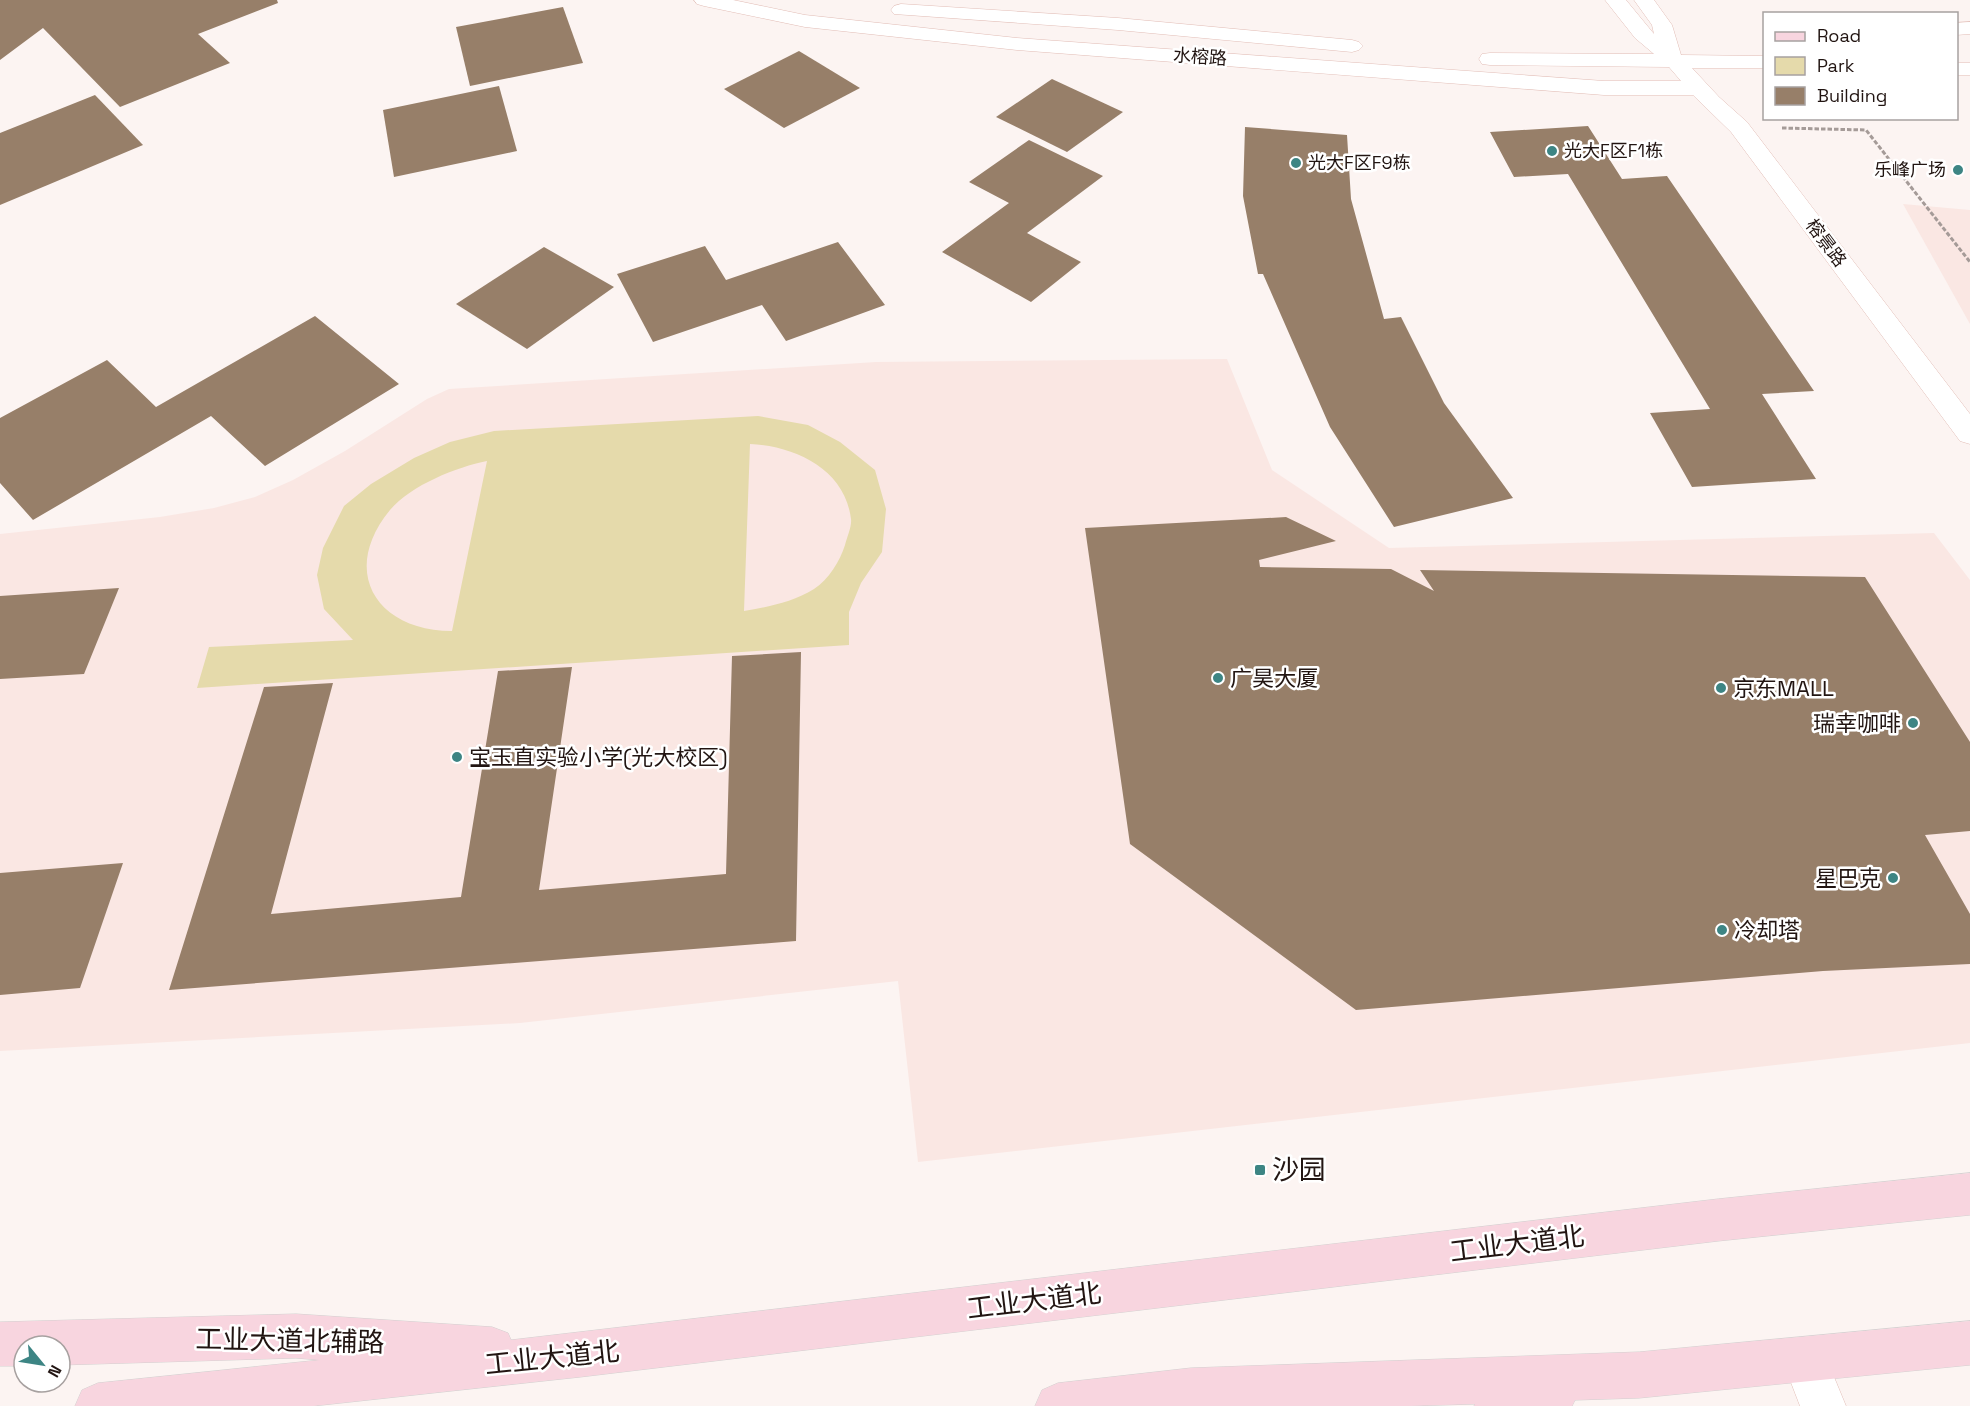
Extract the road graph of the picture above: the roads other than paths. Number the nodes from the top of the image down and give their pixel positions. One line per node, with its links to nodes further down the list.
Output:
1 (704, 0): 11 (street, 水榕路)
2 (1615, 0): 9 (street, 榕景路)
3 (1644, 0): 9 (street, 榕景路)
4 (818, 3): 5 (street)
5 (864, 7)
6 (887, 9): 7 (street, 水榕路)
7 (1377, 48)
8 (1472, 57): 9 (street)
9 (1673, 59): 10 (street); 11 (street, 榕景路)
10 (1763, 62)
11 (1699, 88): 12 (street, 榕景路)
12 (1970, 434)
13 (1970, 1194): 16 (main road, 工业大道北)
14 (1970, 1343): 17 (main road)
15 (0, 1344): 16 (main road, 工业大道北辅路)
16 (580, 1355): 19 (main road, 工业大道北)
17 (1804, 1359): 18 (main road); 22 (street)
18 (1639, 1376): 20 (main road); 21 (main road)
19 (98, 1406)
20 (1058, 1406)
21 (1497, 1406)
22 (1824, 1406)

